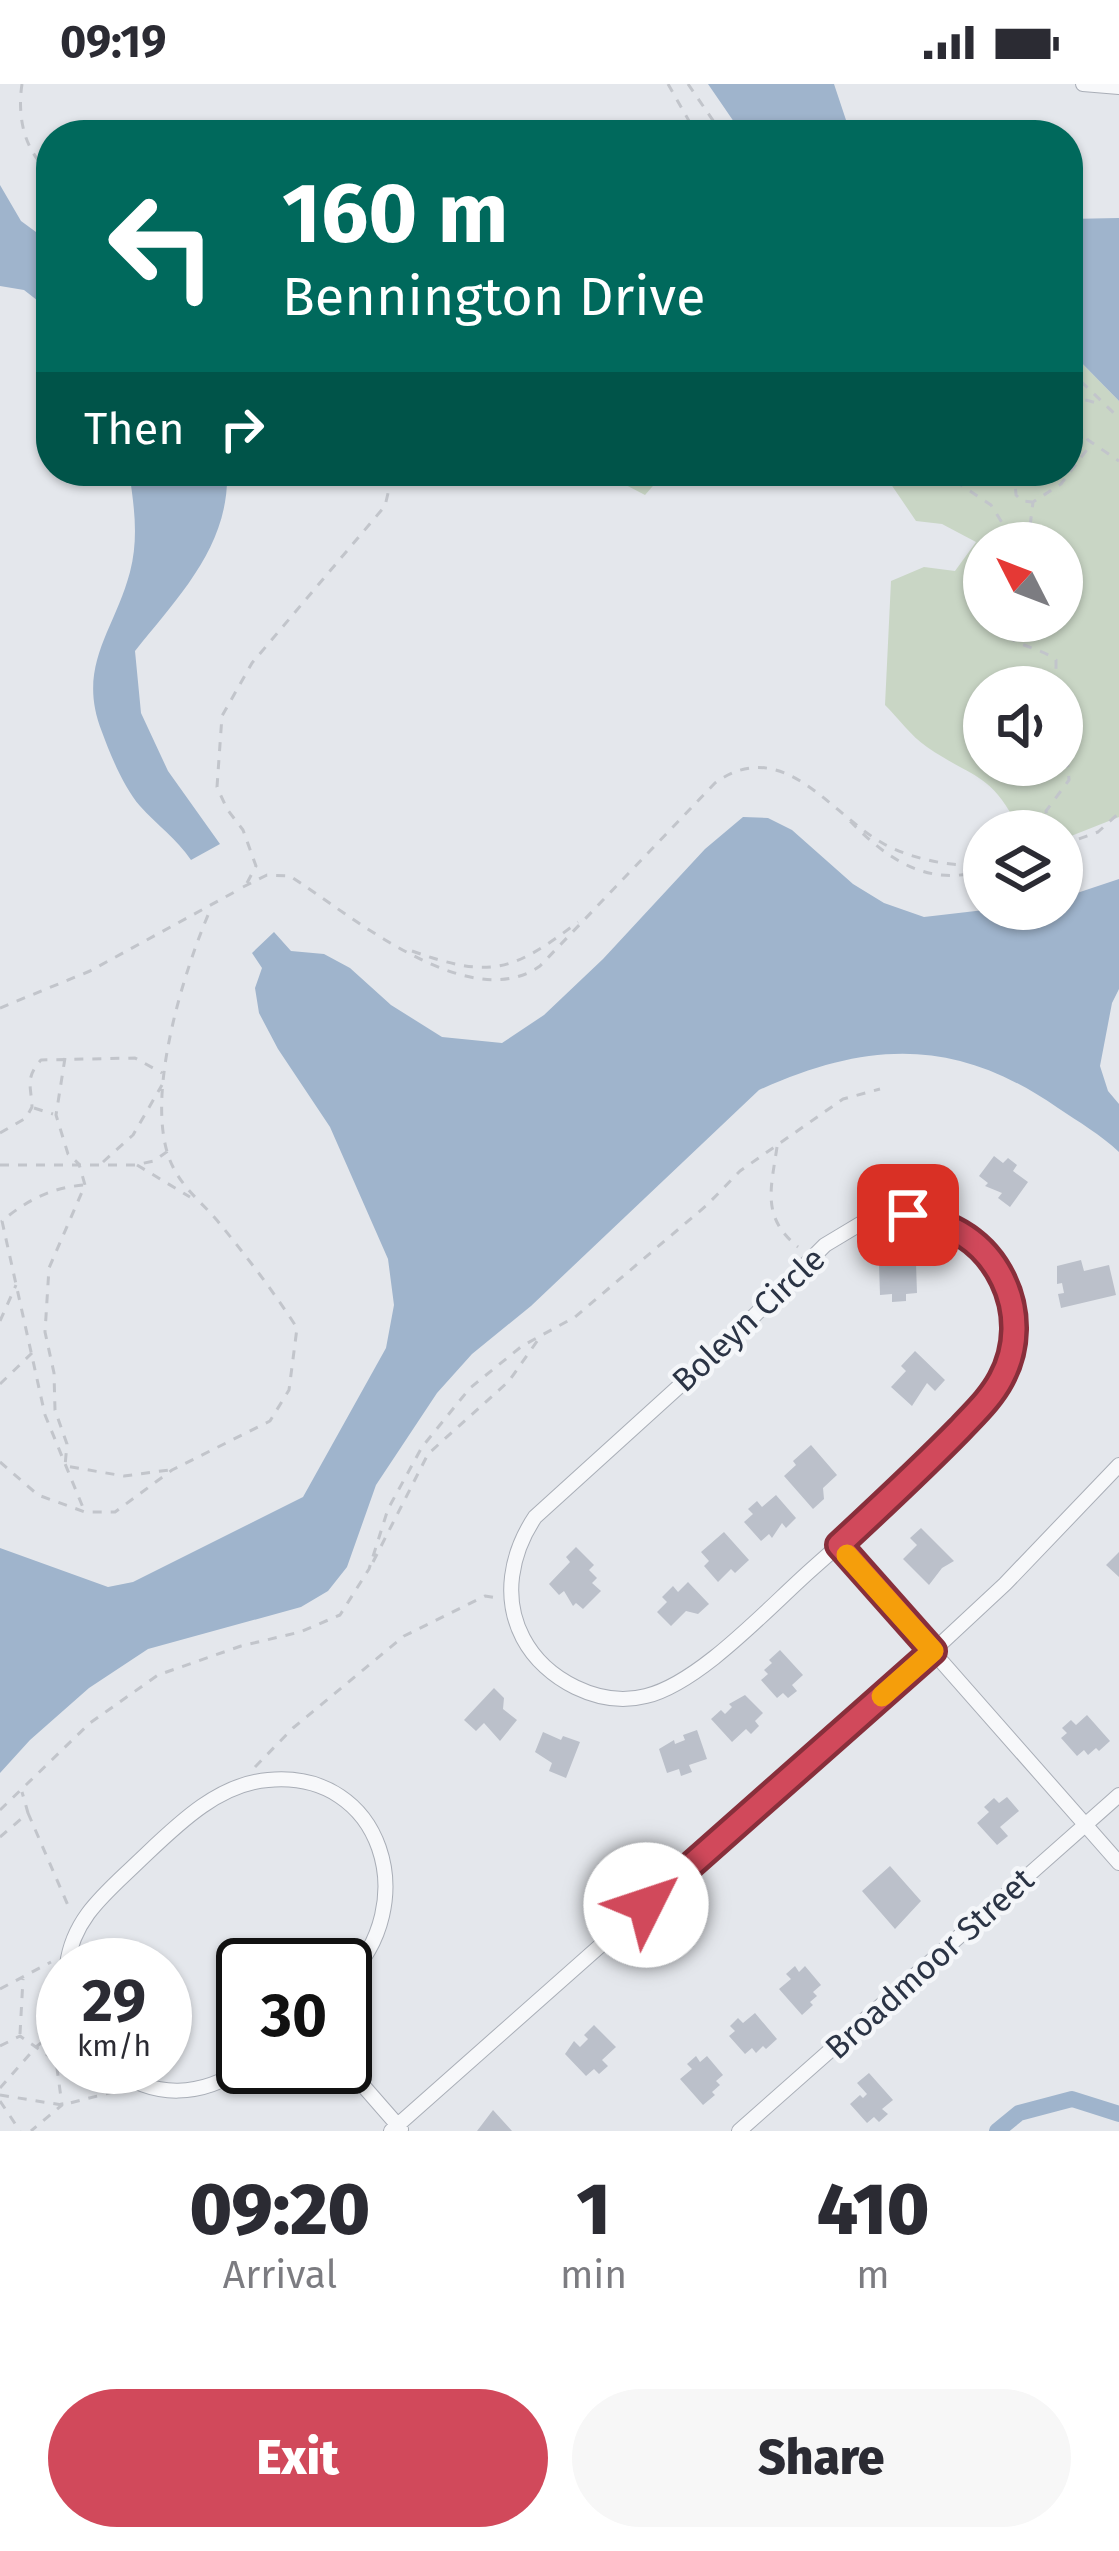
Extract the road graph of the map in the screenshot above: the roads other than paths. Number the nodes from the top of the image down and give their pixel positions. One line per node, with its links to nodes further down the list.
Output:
1 (1083, 84): 2 (street)
2 (1119, 87)
3 (1119, 1465): 5 (street)
4 (839, 1545): 4 (street, Boleyn Circle); 5 (street)
5 (933, 1651): 7 (street); 12 (street)
6 (1119, 1795): 7 (street, Broadmoor Street)
7 (1085, 1825): 8 (street); 13 (street, Broadmoor Street)
8 (1119, 1863)
9 (75, 1938): 10 (street)
10 (372, 1949)
11 (369, 2094): 12 (street)
12 (397, 2129)
13 (740, 2131)

